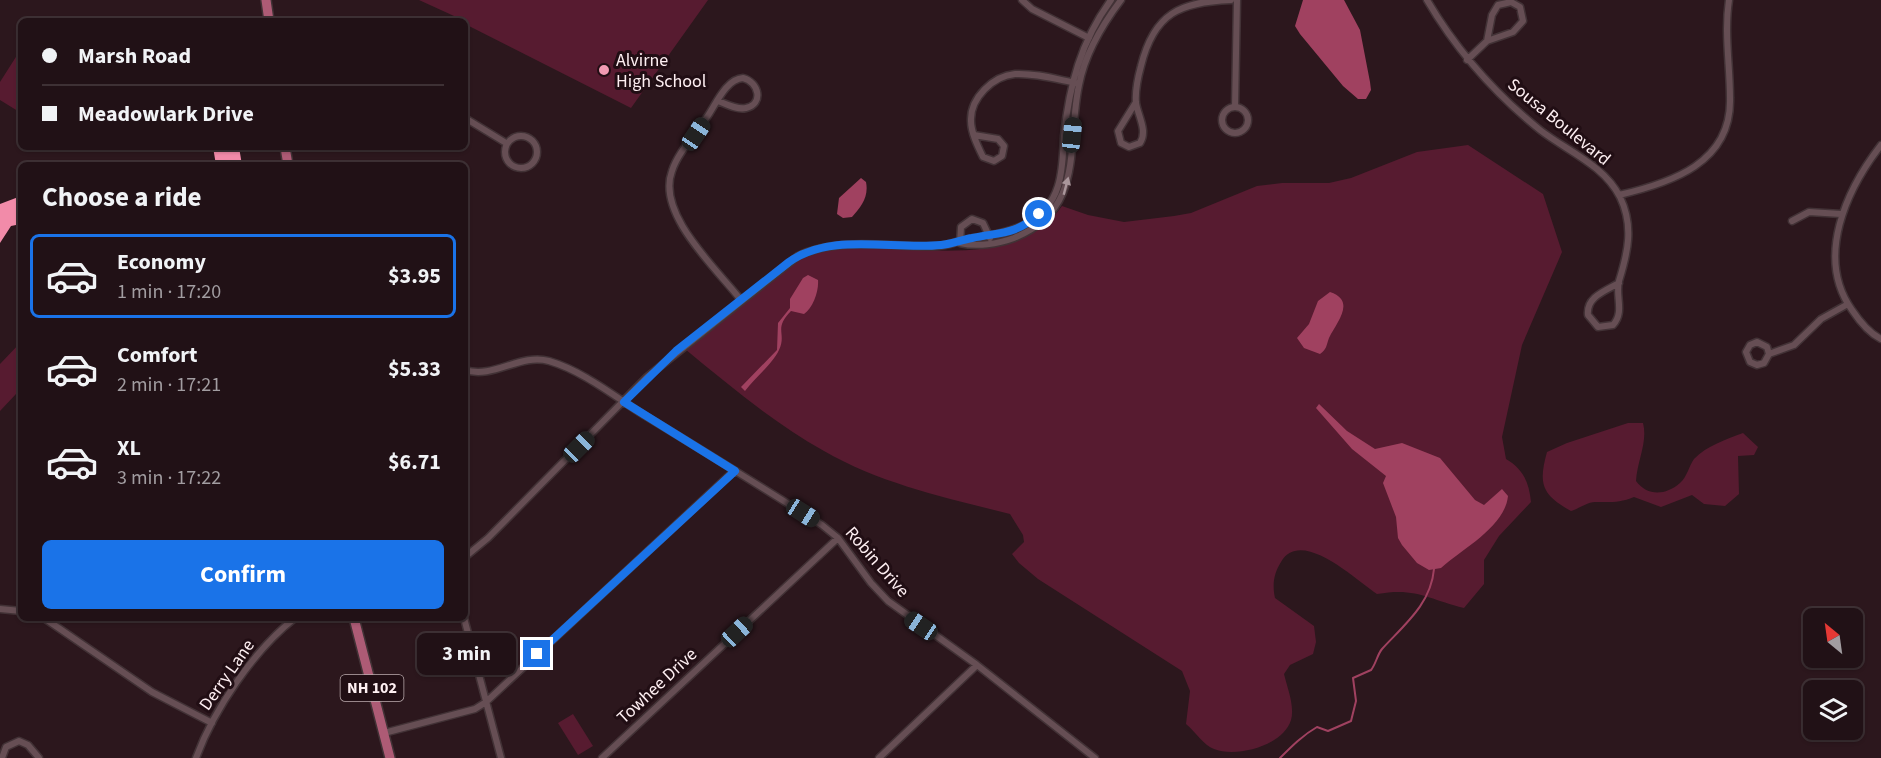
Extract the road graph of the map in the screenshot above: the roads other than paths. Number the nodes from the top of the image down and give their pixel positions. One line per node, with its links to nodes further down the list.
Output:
1 (266, 0): 9 (main road)
2 (1022, 0): 10 (street)
3 (1111, 0): 10 (street)
4 (1121, 0): 11 (street)
5 (1231, 0): 16 (street)
6 (1237, 0): 17 (street)
7 (1426, 0): 13 (street, Sousa Boulevard)
8 (1729, 0): 22 (street)
9 (268, 18)
10 (1087, 37): 11 (street); 14 (street)
11 (1095, 40): 14 (street)
12 (1487, 41): 12 (street); 13 (street)
13 (1467, 60): 22 (street, Sousa Boulevard)
14 (1076, 83): 19 (street); 25 (street); 27 (street, one-way to 14)
15 (718, 101): 15 (street); 29 (street)
16 (1136, 102): 16 (street)
17 (1235, 107): 17 (street)
18 (468, 120): 20 (street)
19 (974, 135): 19 (street)
20 (506, 143): 20 (street)
21 (1881, 146): 23 (street)
22 (1619, 195): 28 (street, Sousa Boulevard)
23 (1841, 214): 24 (street); 30 (street)
24 (1792, 221)
25 (990, 236): 26 (street); 26 (street); 27 (street)
26 (960, 243): 27 (street); 29 (street)
27 (991, 244)
28 (1619, 283): 28 (street, Sousa Boulevard)
29 (741, 300): 34 (street)
30 (1848, 304): 31 (street); 32 (street)
31 (1881, 339)
32 (1769, 354)
33 (468, 370): 34 (street, Robin Drive)
34 (624, 402): 35 (street, Robin Drive); 37 (street)
35 (735, 471): 36 (street, Robin Drive); 45 (street)
36 (838, 538): 44 (street, Robin Drive); 53 (street, Towhee Drive)
37 (468, 555)
38 (0, 609): 39 (street)
39 (18, 610)
40 (48, 621): 46 (street)
41 (292, 621): 46 (street, Derry Lane)
42 (355, 621): 47 (main road, NH 102)
43 (465, 621): 45 (street)
44 (977, 665): 54 (street); 55 (street, Robin Drive)
45 (486, 702): 47 (street); 52 (street)
46 (212, 723): 50 (street, Derry Lane)
47 (384, 733): 51 (main road, NH 102)
48 (2, 758): 49 (street)
49 (39, 758)
50 (196, 758)
51 (390, 758)
52 (501, 758)
53 (602, 758)
54 (879, 758)
55 (1095, 758)

